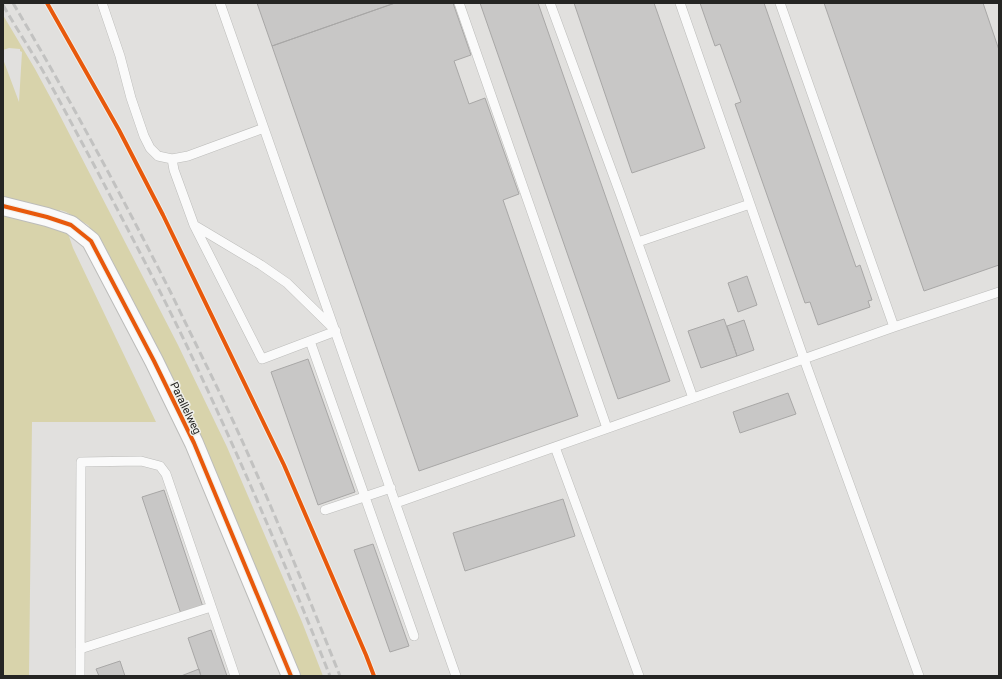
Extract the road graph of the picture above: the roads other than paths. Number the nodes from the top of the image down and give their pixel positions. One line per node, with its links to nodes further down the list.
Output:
1 (102, 3): 8 (lane)
2 (220, 3): 7 (lane)
3 (459, 3): 19 (lane)
4 (550, 3): 12 (lane)
5 (680, 3): 9 (lane)
6 (780, 3): 14 (lane)
7 (264, 128): 8 (lane); 15 (lane)
8 (172, 159): 11 (lane)
9 (750, 204): 12 (lane); 17 (lane)
10 (3, 206): 30 (street, Parallelweg)
11 (194, 225): 15 (lane); 16 (lane)
12 (638, 242): 18 (lane)
13 (999, 292): 14 (lane)
14 (894, 327): 17 (lane)
15 (336, 332): 16 (lane); 21 (lane)
16 (310, 341): 22 (lane)
17 (804, 359): 18 (lane); 33 (lane)
18 (693, 398): 19 (lane)
19 (607, 428): 20 (lane)
20 (556, 447): 23 (lane); 32 (lane)
21 (391, 488): 22 (lane); 23 (lane)
22 (365, 496): 24 (lane); 26 (lane)
23 (396, 503): 31 (lane)
24 (325, 510)
25 (211, 607): 27 (lane); 27 (lane); 29 (lane)
26 (414, 636)
27 (80, 649): 28 (lane)
28 (80, 676)
29 (235, 676)
30 (291, 676)
31 (456, 676)
32 (639, 676)
33 (918, 676)

